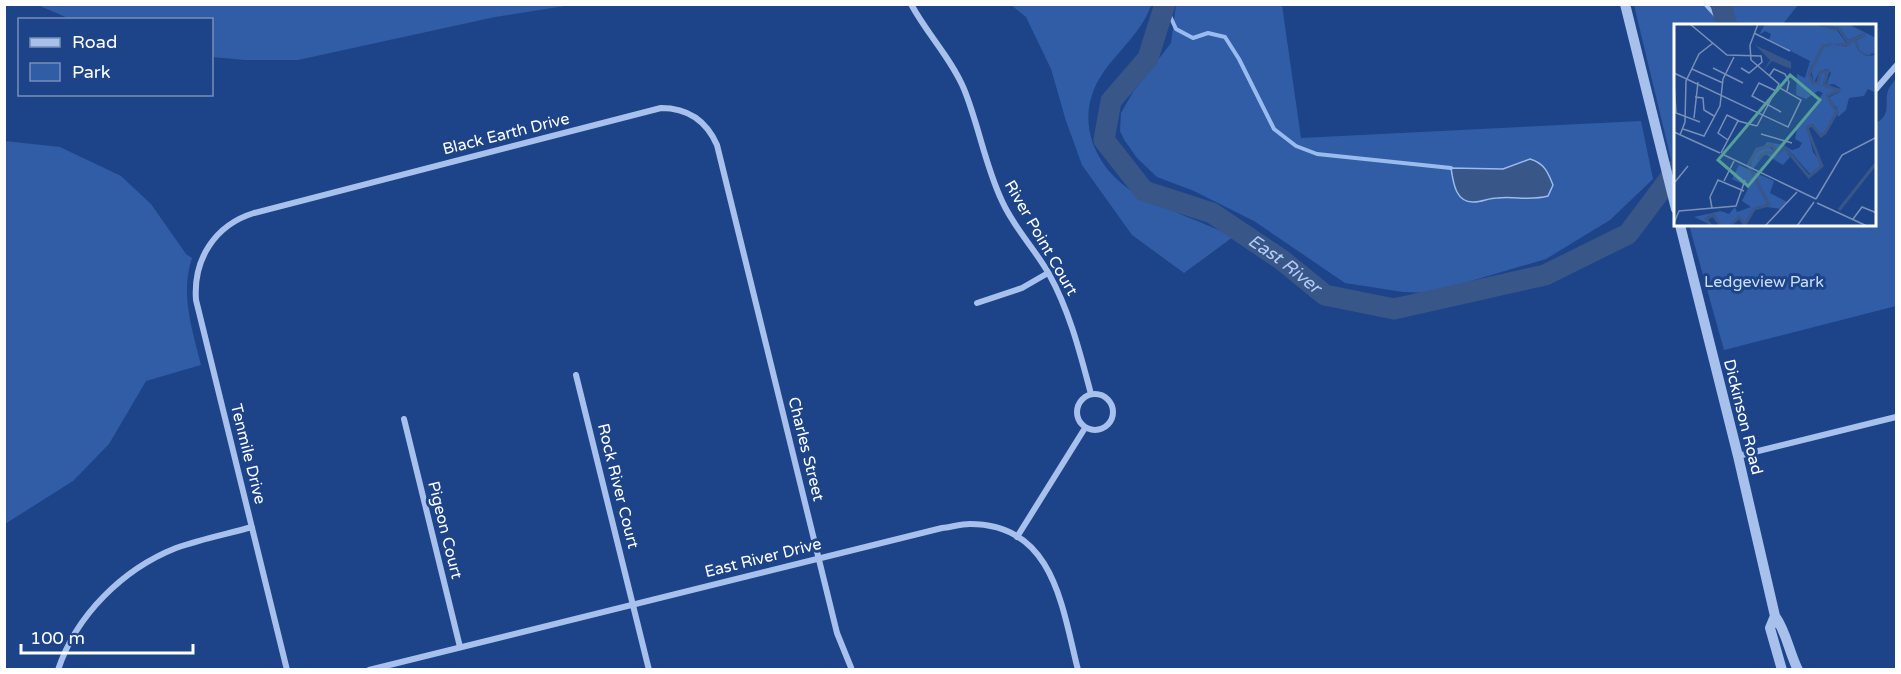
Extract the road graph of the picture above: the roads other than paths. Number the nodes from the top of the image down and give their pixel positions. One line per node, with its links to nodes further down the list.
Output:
1 (911, 4): 9 (street, River Point Court)
2 (1625, 4): 5 (street)
3 (1896, 66): 4 (street)
4 (1877, 87)
5 (1674, 203)
6 (1680, 226): 16 (street, Dickinson Road)
7 (739, 234): 8 (street, Black Earth Drive); 19 (street, Charles Street)
8 (209, 245): 17 (street, Tenmile Drive)
9 (1048, 273): 10 (street); 12 (street, River Point Court)
10 (977, 303)
11 (576, 375): 20 (street, Rock River Court)
12 (1091, 394): 15 (street); 15 (street)
13 (1896, 417): 16 (street)
14 (404, 419): 22 (street, Pigeon Court)
15 (1085, 428): 18 (street)
16 (1738, 456): 21 (street, Dickinson Road)
17 (252, 527): 23 (street); 24 (street, Tenmile Drive)
18 (1017, 537): 19 (street, East River Drive); 28 (street, East River Drive)
19 (819, 558): 20 (street, East River Drive); 27 (street, Charles Street)
20 (633, 604): 22 (street, East River Drive); 26 (street, Rock River Court)
21 (1775, 616): 29 (street, Dickinson Road); 30 (street, Dickinson Road)
22 (460, 647): 25 (street, East River Drive)
23 (58, 669)
24 (287, 669)
25 (369, 669)
26 (649, 669)
27 (852, 669)
28 (1078, 669)
29 (1782, 669)
30 (1798, 669)

